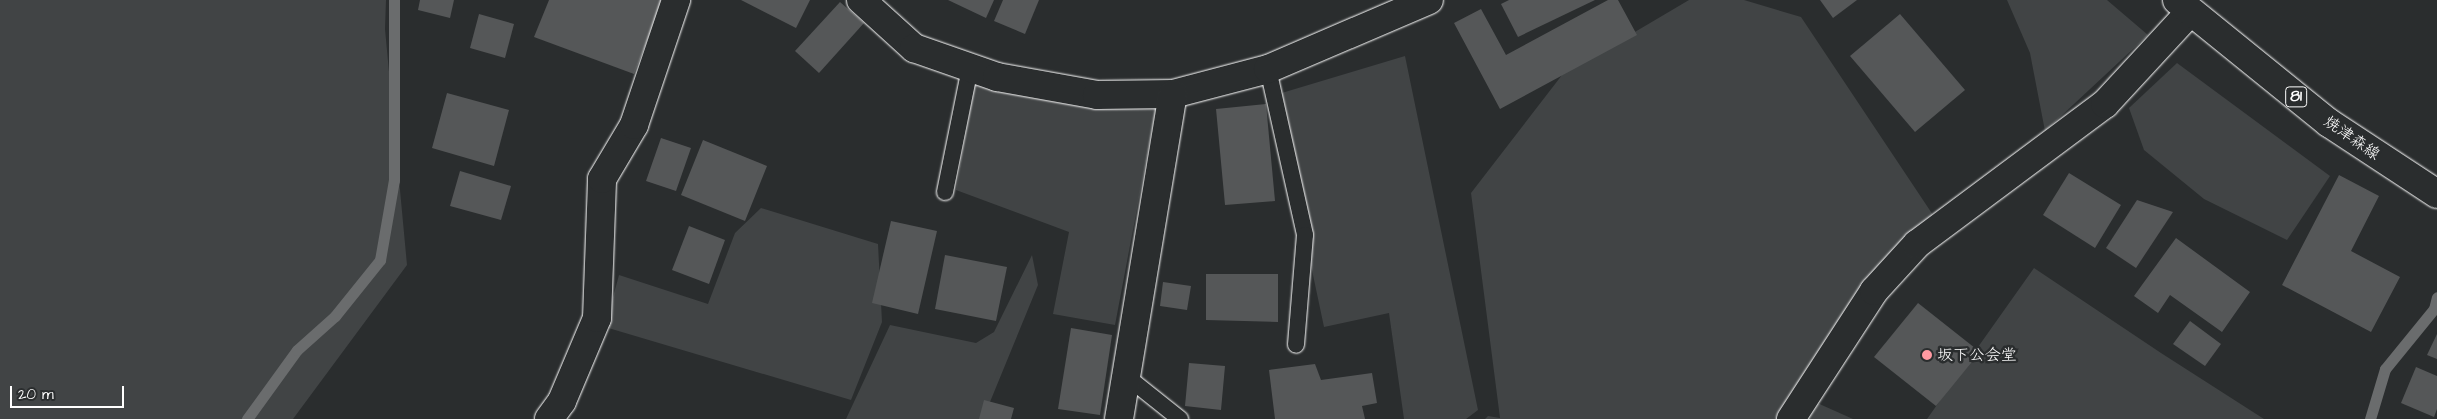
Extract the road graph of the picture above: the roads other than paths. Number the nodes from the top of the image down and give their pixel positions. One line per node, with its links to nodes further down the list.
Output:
1 (676, 0): 12 (street)
2 (861, 0): 5 (street)
3 (1428, 0): 6 (street)
4 (2184, 6): 8 (street, 焼津森線 / 81); 15 (street)
5 (970, 68): 7 (street); 9 (lane)
6 (1268, 69): 7 (street); 10 (lane)
7 (1173, 94): 11 (street)
8 (2429, 190)
9 (945, 192)
10 (1296, 346)
11 (1126, 376): 13 (street); 14 (lane)
12 (549, 419)
13 (1119, 419)
14 (1180, 419)
15 (1792, 419)

